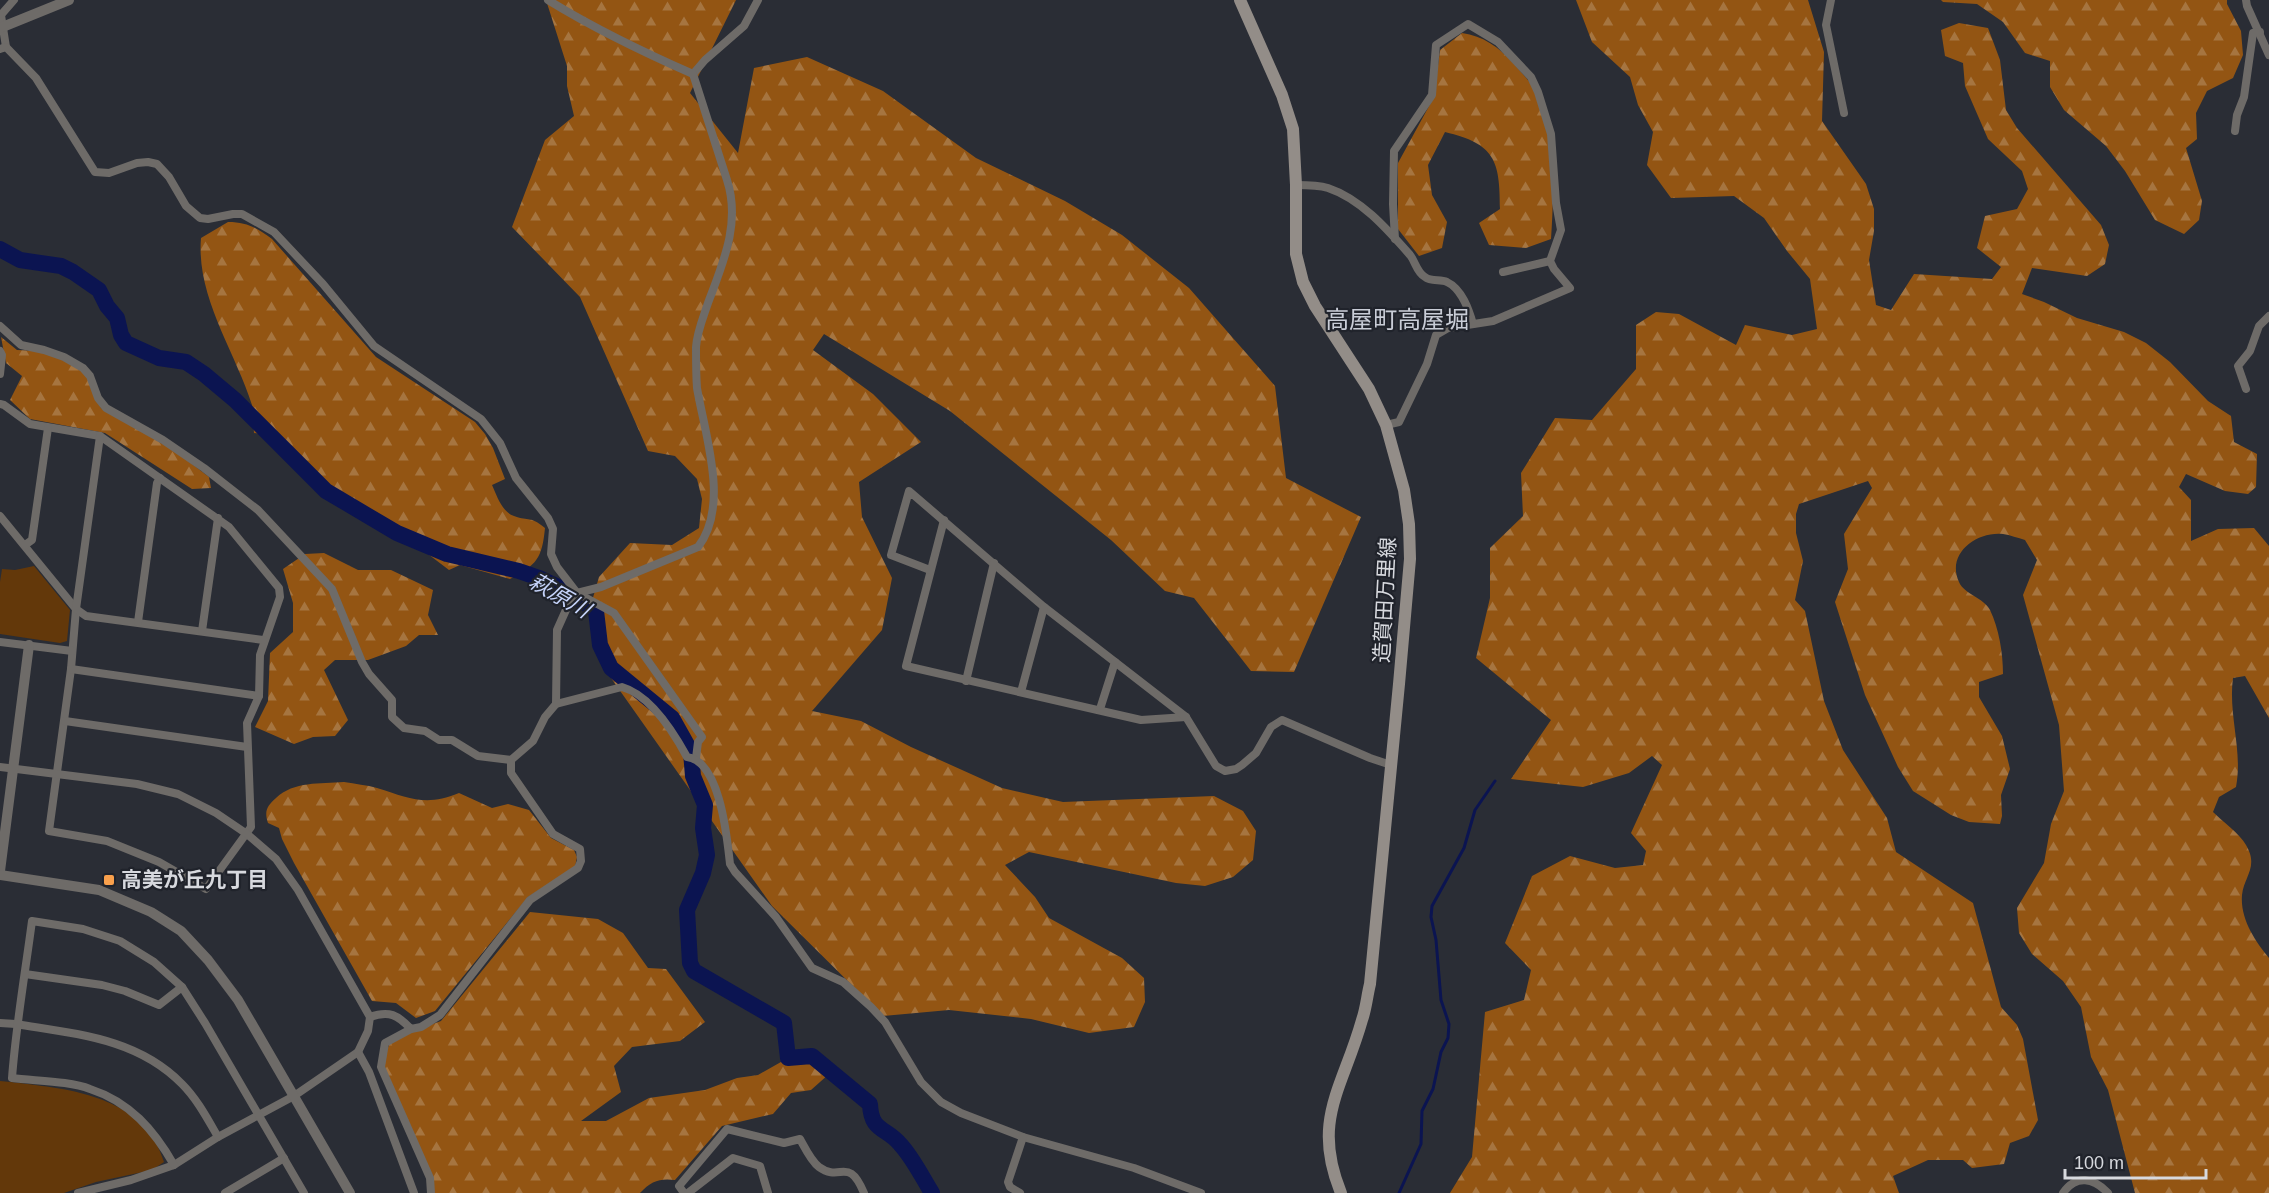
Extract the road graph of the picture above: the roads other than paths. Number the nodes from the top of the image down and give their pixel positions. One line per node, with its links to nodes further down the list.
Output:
1 (14, 0): 8 (street)
2 (69, 0): 9 (street)
3 (548, 0): 13 (street)
4 (758, 0): 13 (street)
5 (1240, 0): 16 (main road, 造賀田万里線)
6 (1831, 0): 14 (street)
7 (2246, 0): 10 (street)
8 (0, 15): 9 (street)
9 (1, 27): 11 (street)
10 (2260, 32): 12 (street); 15 (street)
11 (3, 48): 39 (street)
12 (2269, 55)
13 (693, 74): 39 (street)
14 (1844, 113)
15 (2235, 131)
16 (1296, 185): 17 (street); 27 (main road, 造賀田万里線)
17 (1395, 239): 18 (street); 21 (street)
18 (1550, 261): 19 (street); 21 (street)
19 (1503, 272)
20 (2269, 316): 25 (street)
21 (1473, 324): 27 (street)
22 (0, 326): 59 (street)
23 (0, 351): 24 (street)
24 (0, 374)
25 (2246, 389)
26 (0, 404): 28 (street)
27 (1386, 425): 60 (main road, 造賀田万里線)
28 (48, 428): 29 (street); 36 (street)
29 (100, 436): 30 (street); 41 (street)
30 (160, 478): 32 (street); 42 (street)
31 (0, 516): 34 (street)
32 (218, 518): 43 (street); 44 (street)
33 (944, 520): 37 (street); 38 (street); 38 (street)
34 (9, 527): 35 (street); 36 (street)
35 (0, 533)
36 (25, 545): 41 (street)
37 (993, 563): 40 (street); 50 (street)
38 (930, 570): 50 (street)
39 (577, 593): 53 (street); 58 (street)
40 (1044, 607): 48 (street); 51 (street)
41 (76, 609): 42 (street); 47 (street)
42 (138, 622): 43 (street)
43 (202, 632): 44 (street)
44 (264, 640): 52 (street)
45 (0, 642): 46 (street)
46 (29, 645): 47 (street); 62 (street)
47 (72, 651): 49 (street)
48 (1115, 662): 54 (street); 55 (street)
49 (71, 669): 52 (street); 56 (street)
50 (966, 681): 51 (street)
51 (1021, 692): 54 (street)
52 (259, 696): 57 (street)
53 (556, 704): 58 (street); 59 (street)
54 (1101, 710): 55 (street)
55 (1186, 717): 60 (street)
56 (64, 720): 57 (street); 63 (street)
57 (247, 747): 64 (street)
58 (691, 757): 76 (street)
59 (511, 760): 71 (street)
60 (1392, 765): 90 (main road, 造賀田万里線)
61 (0, 768): 62 (street)
62 (14, 769): 63 (street); 65 (street)
63 (56, 774): 64 (street); 64 (street)
64 (247, 834): 68 (street)
65 (0, 873): 73 (street)
66 (25, 974): 67 (street); 67 (street); 70 (street)
67 (182, 987): 74 (street)
68 (370, 1017): 71 (street); 72 (street)
69 (0, 1023): 70 (street)
70 (16, 1024): 75 (street); 78 (street)
71 (411, 1029): 84 (street)
72 (358, 1052): 73 (street); 83 (street)
73 (294, 1096): 74 (street); 82 (street)
74 (259, 1116): 75 (street); 77 (street)
75 (218, 1137): 78 (street)
76 (1023, 1137): 88 (street); 89 (street)
77 (284, 1158): 80 (street); 81 (street)
78 (174, 1165): 79 (street)
79 (78, 1193)
80 (225, 1193)
81 (304, 1193)
82 (350, 1193)
83 (414, 1193)
84 (430, 1193)
85 (686, 1193): 86 (street); 87 (street)
86 (768, 1193)
87 (864, 1193)
88 (1020, 1193)
89 (1201, 1193)
90 (1341, 1193)
91 (2063, 1193): 92 (street)
92 (2108, 1193)

